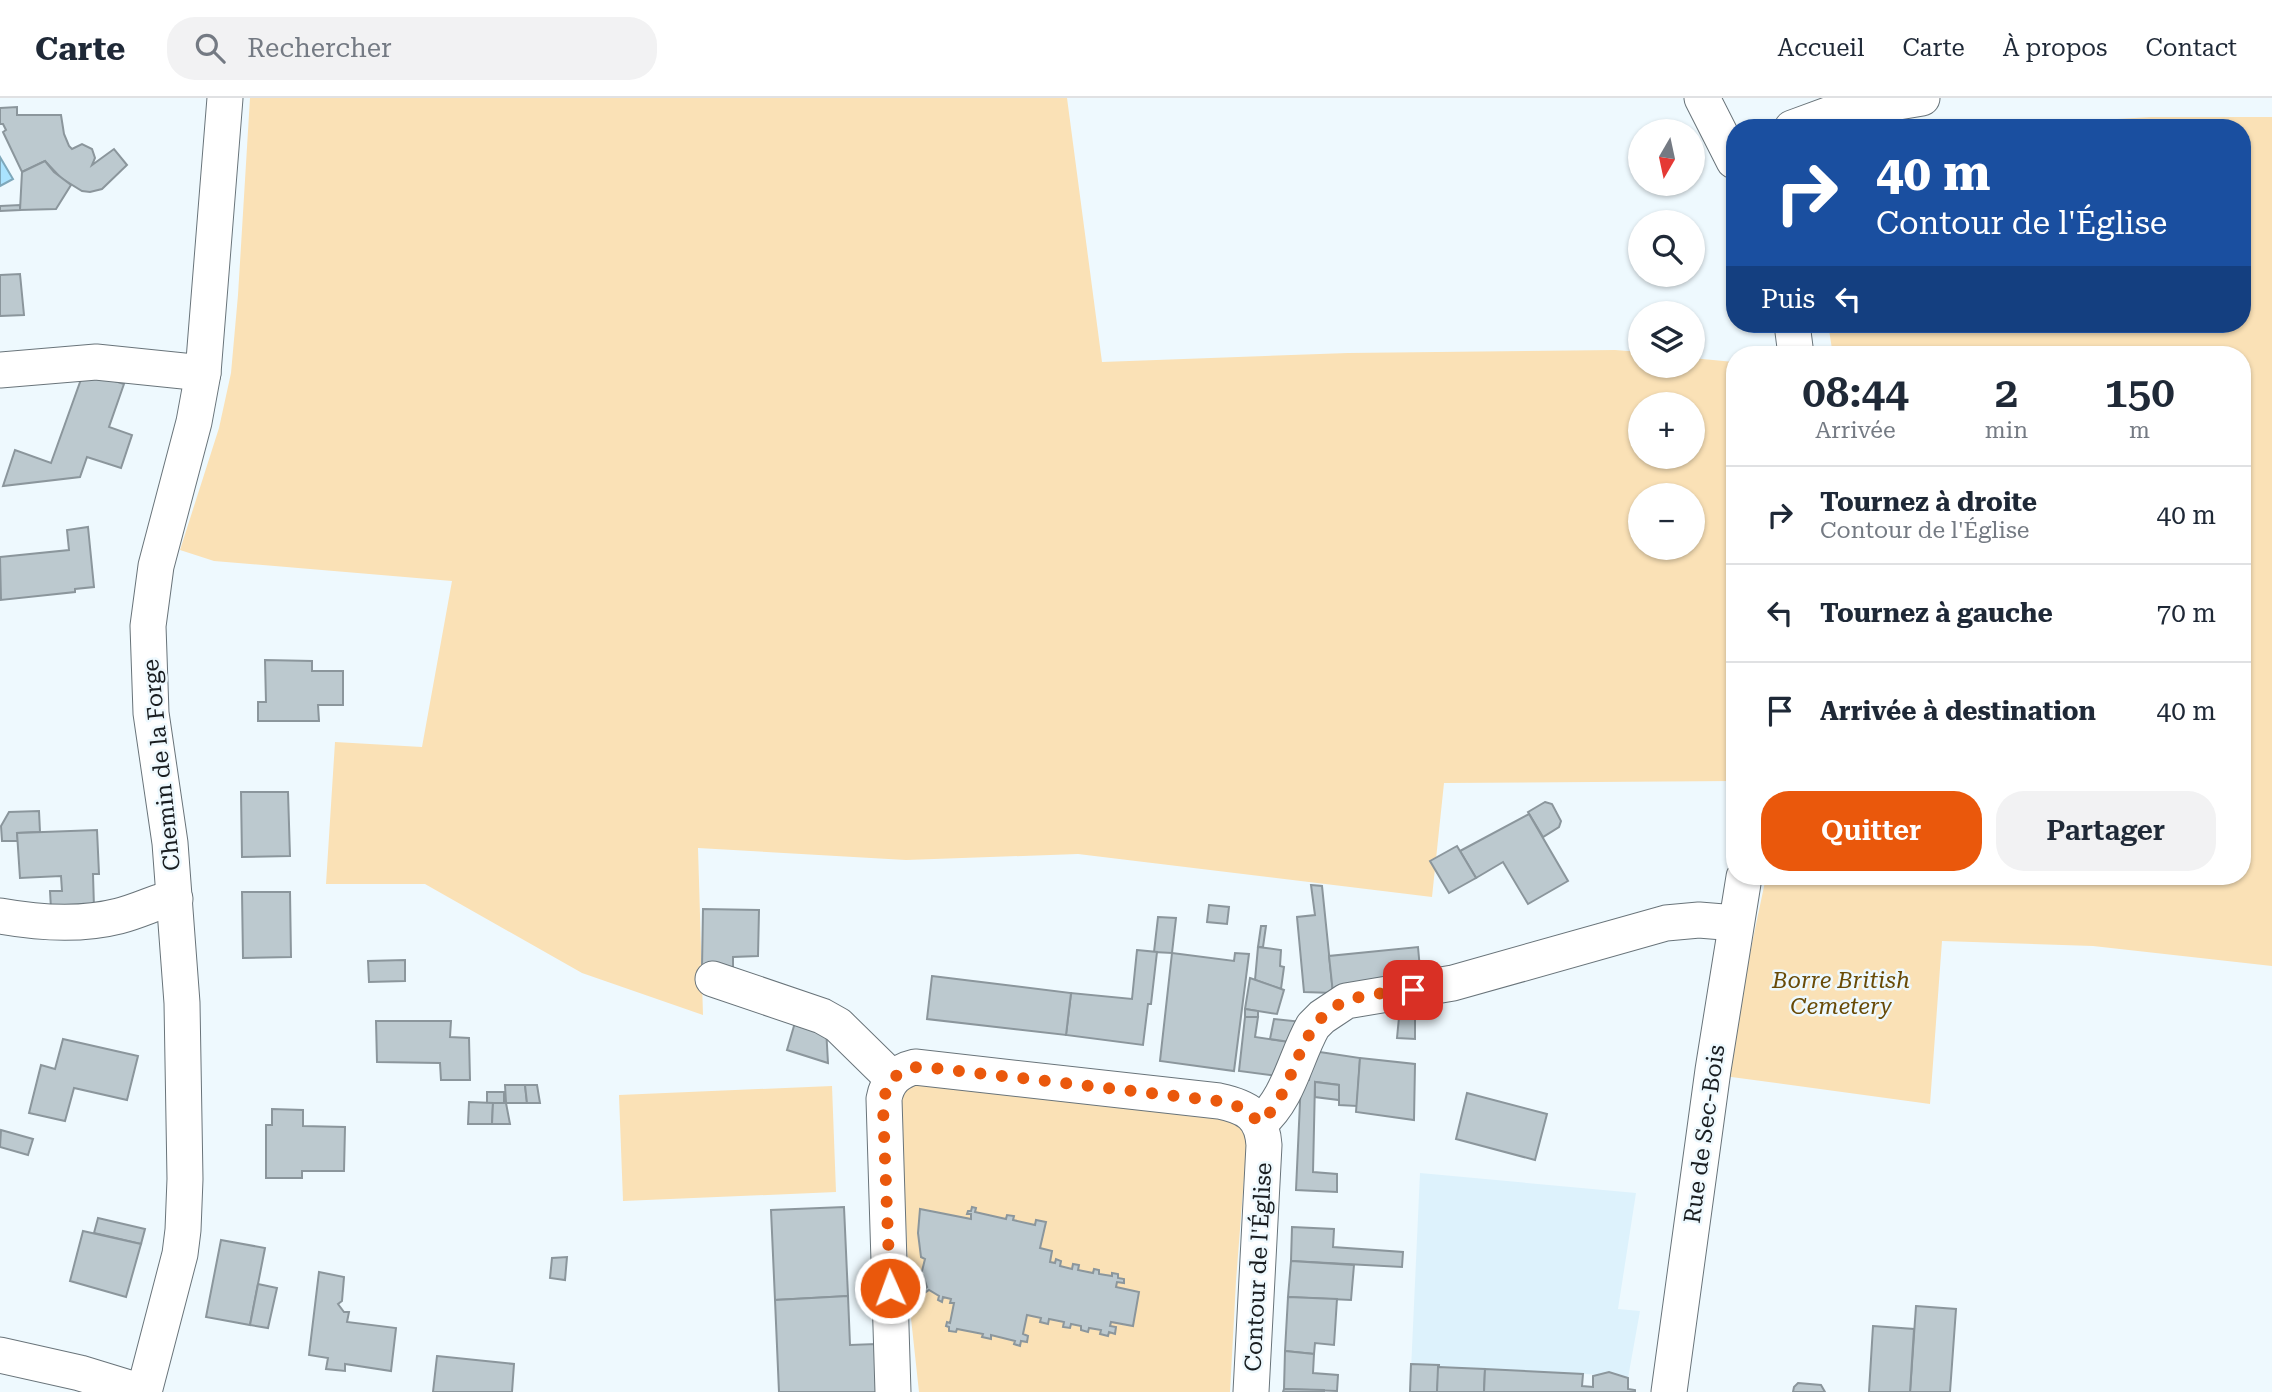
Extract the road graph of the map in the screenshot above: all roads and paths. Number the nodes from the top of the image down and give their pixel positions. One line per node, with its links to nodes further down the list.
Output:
1 (225, 98): 7 (street, Chemin de la Forge)
2 (1702, 98): 5 (street)
3 (1922, 98): 4 (street)
4 (1817, 119)
5 (1726, 144)
6 (0, 370): 7 (street)
7 (203, 373): 9 (street, Chemin de la Forge)
8 (1743, 885): 11 (street, Rue de Sec-Bois)
9 (175, 899): 10 (street); 16 (street, Chemin de la Forge)
10 (0, 916)
11 (1737, 923): 14 (street); 19 (street, Rue de Sec-Bois)
12 (713, 979): 13 (street)
13 (892, 1079): 14 (street); 17 (street)
14 (1260, 1123): 18 (street, Contour de l'Église)
15 (0, 1355): 16 (street)
16 (143, 1392)
17 (893, 1392)
18 (1251, 1392)
19 (1669, 1392)

